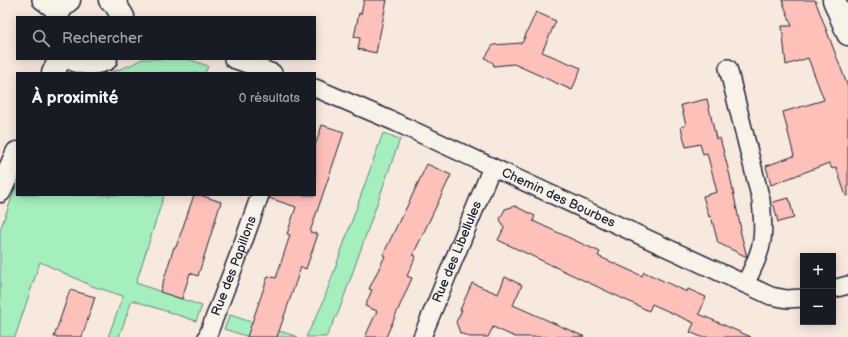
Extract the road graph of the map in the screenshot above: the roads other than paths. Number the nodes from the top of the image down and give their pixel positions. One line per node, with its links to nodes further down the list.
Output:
1 (41, 0): 3 (street)
2 (834, 0): 4 (main road)
3 (61, 10)
4 (848, 34)
5 (60, 60): 10 (main road)
6 (104, 60): 8 (main road)
7 (236, 60): 11 (street)
8 (75, 65)
9 (728, 68): 17 (street)
10 (54, 72)
11 (270, 72)
12 (316, 88): 14 (street, Chemin des Bourbes)
13 (16, 155): 15 (main road)
14 (492, 167): 17 (street, Chemin des Bourbes); 22 (street, Rue des Libellules)
15 (0, 192)
16 (260, 196): 21 (street, Rue des Papillons)
17 (745, 284): 20 (street, Chemin des Bourbes)
18 (848, 285): 19 (street)
19 (836, 288)
20 (800, 298)
21 (207, 337)
22 (423, 337)

